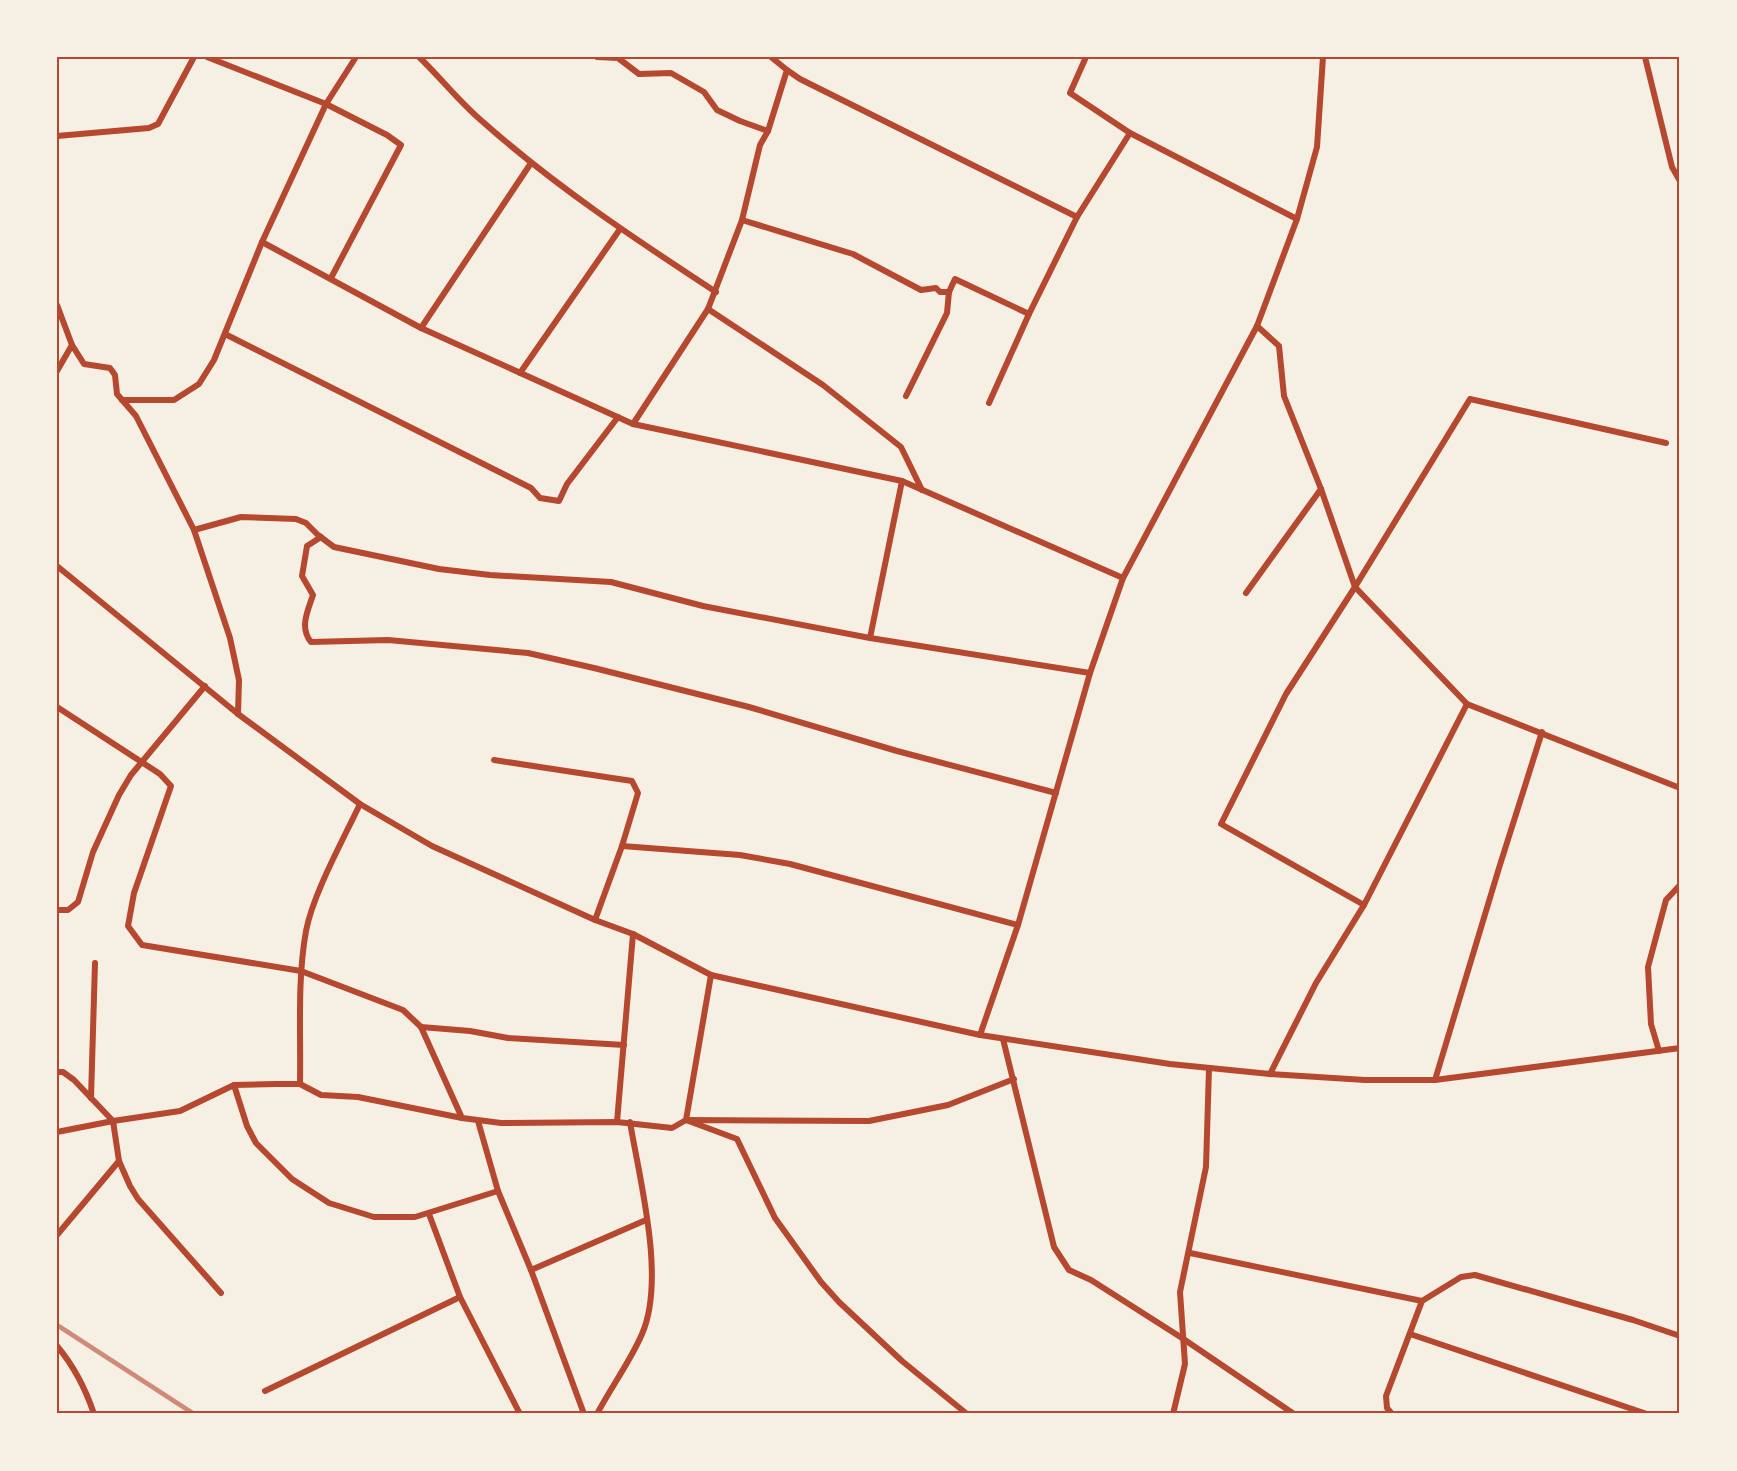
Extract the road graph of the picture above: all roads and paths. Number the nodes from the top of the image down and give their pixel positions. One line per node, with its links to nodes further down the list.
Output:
1 (194, 57): 14 (street)
2 (207, 57): 11 (street)
3 (356, 57): 11 (street)
4 (419, 57): 15 (street)
5 (597, 57): 12 (street)
6 (771, 57): 10 (street)
7 (1086, 57): 13 (street)
8 (1323, 57): 18 (street)
9 (1645, 57): 16 (street)
10 (786, 70): 12 (street); 17 (street)
11 (326, 104): 21 (street); 22 (street)
12 (768, 131): 19 (street)
13 (1130, 133): 17 (street); 18 (street)
14 (57, 136)
15 (531, 163): 20 (street); 29 (street)
16 (1680, 181)
17 (1077, 216): 27 (street)
18 (1297, 219): 28 (street)
19 (742, 220): 23 (street); 24 (street)
20 (620, 229): 23 (street); 33 (street)
21 (262, 242): 22 (street); 30 (street)
22 (331, 278): 29 (street)
23 (716, 292): 26 (street)
24 (950, 292): 27 (street); 34 (street)
25 (57, 305): 31 (street)
26 (708, 309): 38 (street); 42 (street)
27 (1029, 314): 36 (street)
28 (1257, 326): 41 (street); 46 (street)
29 (422, 328): 33 (street)
30 (225, 334): 35 (street); 37 (street)
31 (72, 345): 32 (street); 35 (street)
32 (57, 371)
33 (520, 373): 37 (street)
34 (906, 396)
35 (122, 399): 43 (street)
36 (989, 403)
37 (618, 417): 38 (street)
38 (633, 424): 40 (street)
39 (1666, 443): 47 (street)
40 (902, 481): 42 (street); 49 (street)
41 (1321, 489): 47 (street); 48 (street)
42 (922, 491): 46 (street)
43 (194, 530): 44 (street); 54 (street)
44 (321, 537): 49 (street); 59 (street)
45 (57, 566): 51 (street)
46 (1123, 578): 50 (street)
47 (1355, 587): 52 (street); 63 (street)
48 (1246, 593)
49 (870, 638): 50 (street)
50 (1090, 673): 59 (street)
51 (205, 686): 54 (street); 57 (street)
52 (1467, 704): 55 (street); 63 (street)
53 (57, 707): 57 (street)
54 (238, 714): 60 (street)
55 (1542, 732): 58 (street); 81 (street)
56 (494, 760): 61 (street)
57 (142, 762): 64 (street); 69 (street)
58 (1680, 788)
59 (1056, 793): 66 (street)
60 (360, 804): 65 (street); 69 (street)
61 (622, 846): 65 (street); 66 (street)
62 (1680, 885): 76 (street)
63 (1365, 905): 79 (street)
64 (57, 910)
65 (595, 920): 67 (street)
66 (1018, 925): 72 (street)
67 (633, 934): 70 (street); 74 (street)
68 (95, 963): 84 (street)
69 (302, 972): 71 (street); 82 (street)
70 (711, 975): 72 (street); 86 (street)
71 (421, 1027): 74 (street); 85 (street)
72 (980, 1035): 73 (street)
73 (1003, 1038): 77 (street); 80 (street)
74 (624, 1046): 89 (street)
75 (1680, 1048): 76 (street)
76 (1659, 1051): 81 (street)
77 (1209, 1068): 79 (street); 97 (street)
78 (57, 1072): 84 (street)
79 (1270, 1074): 81 (street)
80 (1014, 1078): 86 (street); 104 (street)
81 (1435, 1080)
82 (300, 1084): 83 (street); 85 (street)
83 (234, 1085): 87 (street); 94 (street)
84 (91, 1098): 87 (street)
85 (462, 1118): 88 (street)
86 (686, 1119): 90 (street); 111 (street)
87 (112, 1121): 91 (street); 92 (street)
88 (478, 1121): 89 (street); 93 (street)
89 (617, 1122): 90 (street)
90 (630, 1122): 95 (street)
91 (57, 1132)
92 (119, 1161): 96 (street); 99 (street)
93 (498, 1191): 94 (street); 98 (street)
94 (429, 1214): 100 (street)
95 (646, 1220): 98 (street); 110 (street)
96 (57, 1235)
97 (1190, 1252): 101 (street); 104 (street)
98 (531, 1270): 109 (street)
99 (221, 1293)
100 (460, 1298): 106 (street); 108 (street)
101 (1422, 1301): 102 (street); 103 (street)
102 (1410, 1334): 114 (street); 115 (street)
103 (1680, 1336)
104 (1182, 1338): 112 (street); 113 (street)
105 (57, 1346): 107 (street)
106 (265, 1391)
107 (94, 1414)
108 (520, 1414)
109 (584, 1414)
110 (597, 1414)
111 (967, 1414)
112 (1173, 1414)
113 (1293, 1414)
114 (1392, 1414)
115 (1647, 1414)

